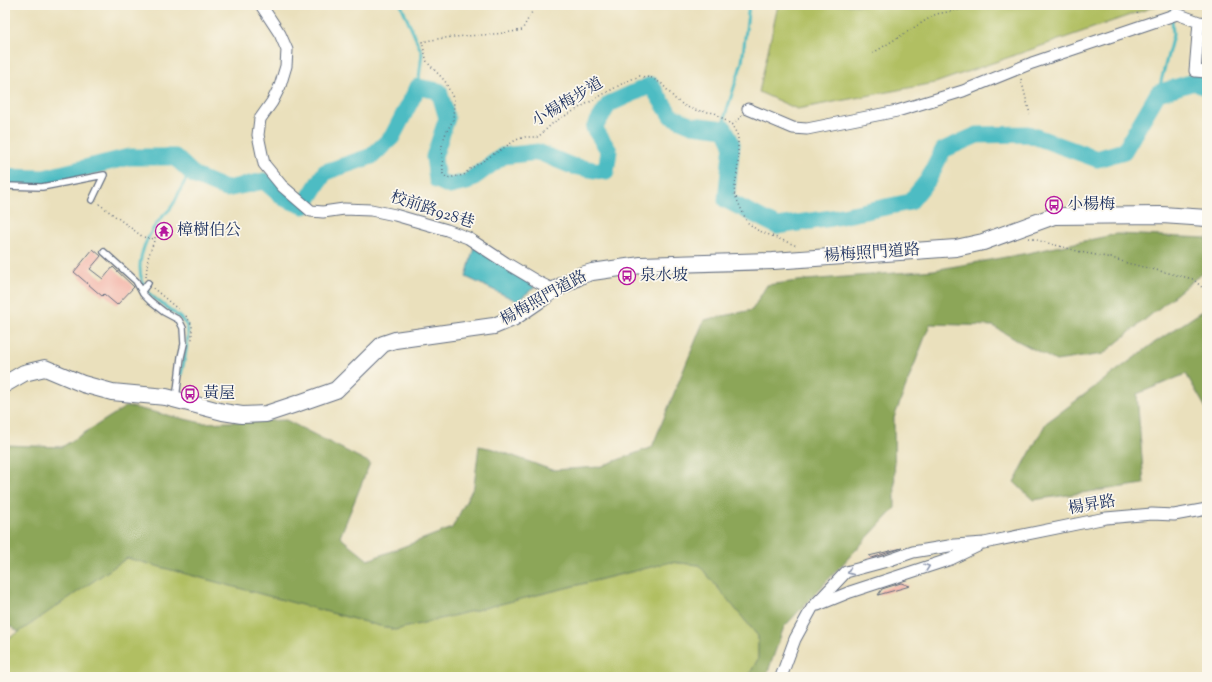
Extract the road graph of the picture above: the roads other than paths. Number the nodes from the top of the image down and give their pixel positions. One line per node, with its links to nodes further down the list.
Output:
1 (261, 5): 11 (street, 校前路928巷)
2 (1203, 22): 3 (street); 4 (street)
3 (1207, 72)
4 (748, 109)
5 (5, 186): 6 (lane)
6 (92, 200)
7 (1207, 218): 11 (street, 楊梅照門道路)
8 (104, 252): 10 (lane)
9 (148, 283): 10 (lane)
10 (142, 290): 13 (lane)
11 (554, 290): 13 (street, 楊梅照門道路)
12 (5, 384): 13 (street, 楊梅照門道路)
13 (176, 399)
14 (1207, 509): 15 (street, 楊昇路)
15 (984, 543): 16 (street, one-way to 15); 16 (street, one-way to 16)
16 (812, 608): 17 (street)
17 (781, 677)

